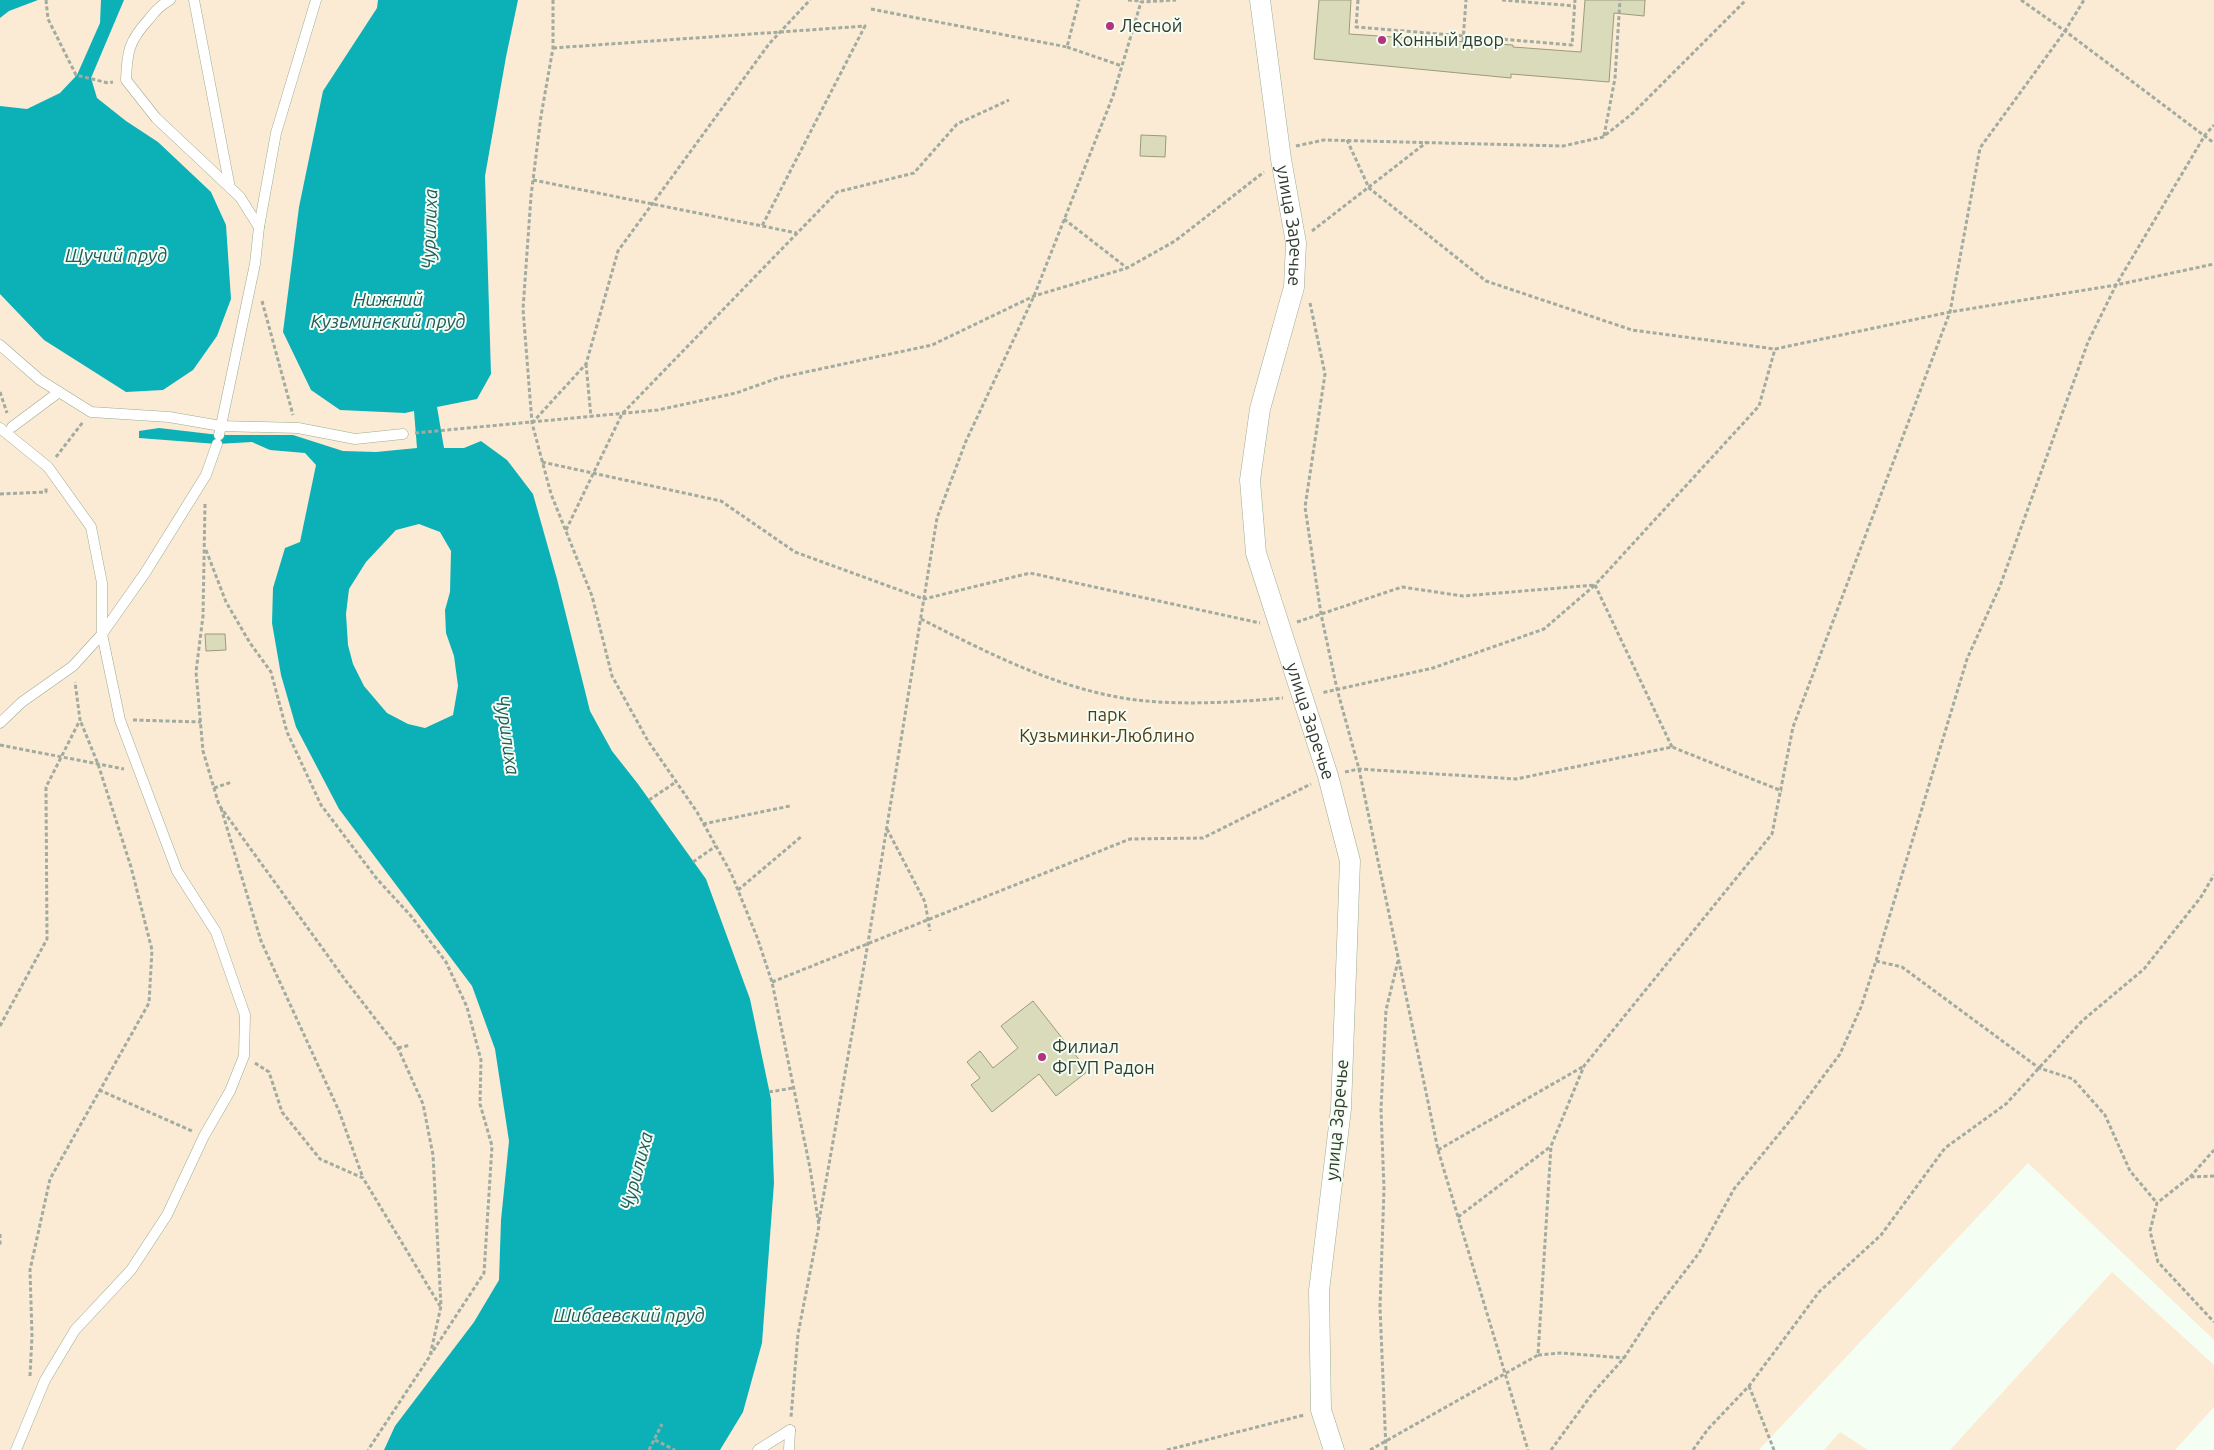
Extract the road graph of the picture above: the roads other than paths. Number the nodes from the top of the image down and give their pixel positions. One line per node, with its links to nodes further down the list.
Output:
1 (170, 0): 5 (lane)
2 (194, 0): 5 (lane)
3 (316, 0): 6 (lane)
4 (1260, 0): 18 (street, улица Заречье)
5 (230, 188): 6 (lane)
6 (258, 227): 12 (lane)
7 (0, 345): 8 (lane)
8 (60, 392): 9 (lane); 12 (lane)
9 (12, 427)
10 (0, 428): 13 (lane)
11 (403, 434): 12 (lane)
12 (219, 435): 13 (lane)
13 (102, 634): 14 (lane); 15 (lane)
14 (0, 722)
15 (16, 1450)
16 (758, 1450): 17 (lane)
17 (788, 1450)
18 (1334, 1450)

